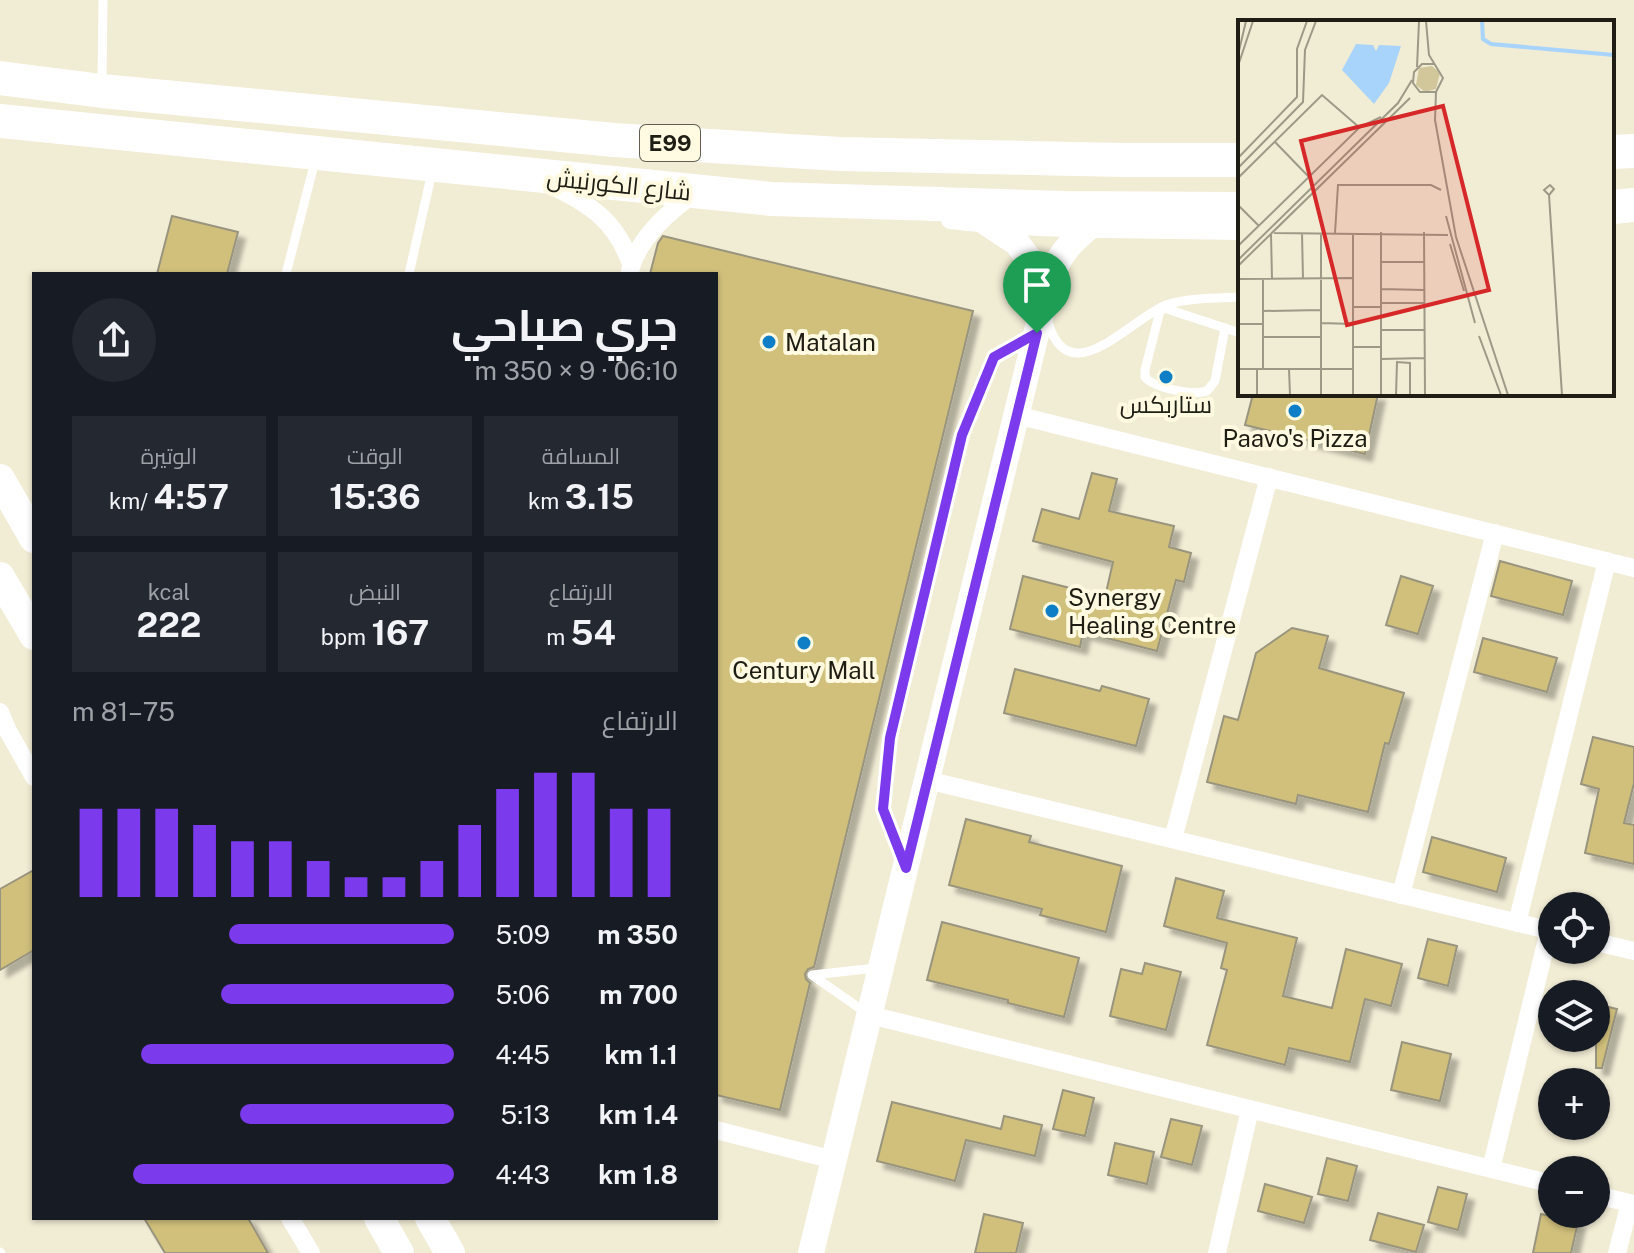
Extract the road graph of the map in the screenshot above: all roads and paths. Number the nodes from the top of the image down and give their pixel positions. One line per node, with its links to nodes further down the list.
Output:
1 (103, 0): 3 (lane)
2 (0, 78): 3 (highway, شارع الكورنيش / E99)
3 (102, 91): 8 (highway, شارع الكورنيش / E99)
4 (0, 121): 7 (highway, شارع الكورنيش / E99)
5 (1634, 151): 6 (highway)
6 (1614, 152)
7 (317, 153): 9 (highway, شارع الكورنيش / E99); 20 (lane)
8 (1238, 160)
9 (434, 165): 10 (highway, شارع الكورنيش / E99); 21 (lane)
10 (532, 175): 11 (highway, شارع الكورنيش / E99); 19 (street)
11 (698, 192): 12 (highway, شارع الكورنيش / E99); 19 (street)
12 (772, 199): 15 (highway, شارع الكورنيش / E99); 16 (street)
13 (1634, 205): 14 (highway)
14 (1614, 207)
15 (1238, 209)
16 (988, 224): 17 (street); 22 (street)
17 (1088, 228): 18 (street); 22 (street)
18 (1238, 231)
19 (630, 269)
20 (287, 272)
21 (409, 272)
22 (1046, 294): 24 (lane); 27 (street)
23 (1238, 297): 24 (lane)
24 (1161, 307): 25 (lane); 25 (lane)
25 (1225, 328): 26 (lane)
26 (1238, 332)
27 (1037, 333): 28 (street); 42 (lane)
28 (1016, 415): 29 (street); 40 (street)
29 (1269, 477): 31 (street); 41 (street)
30 (0, 479): 32 (main road)
31 (1495, 533): 33 (street); 43 (street)
32 (32, 535)
33 (1607, 561): 34 (street); 44 (street)
34 (1634, 568)
35 (0, 577): 36 (main road)
36 (32, 632)
37 (0, 712): 38 (street)
38 (6, 741): 39 (street)
39 (32, 774)
40 (927, 780): 41 (street); 42 (street)
41 (1173, 839): 43 (street)
42 (906, 868): 49 (street)
43 (1401, 895): 44 (street)
44 (1517, 923): 45 (street)
45 (1538, 928)
46 (1610, 945): 47 (street)
47 (1634, 951)
48 (1543, 964): 54 (street)
49 (881, 968): 50 (street); 50 (lane)
50 (870, 1015): 51 (street); 53 (street)
51 (1250, 1109): 54 (street); 65 (street)
52 (718, 1131): 53 (street)
53 (834, 1160): 64 (street)
54 (1491, 1169): 55 (street)
55 (1538, 1181)
56 (1610, 1198): 57 (street)
57 (1632, 1203): 66 (street)
58 (291, 1220): 61 (street)
59 (380, 1220): 62 (main road)
60 (431, 1220): 63 (main road)
61 (311, 1253)
62 (399, 1253)
63 (450, 1253)
64 (811, 1253)
65 (1217, 1253)
66 (1617, 1253)

